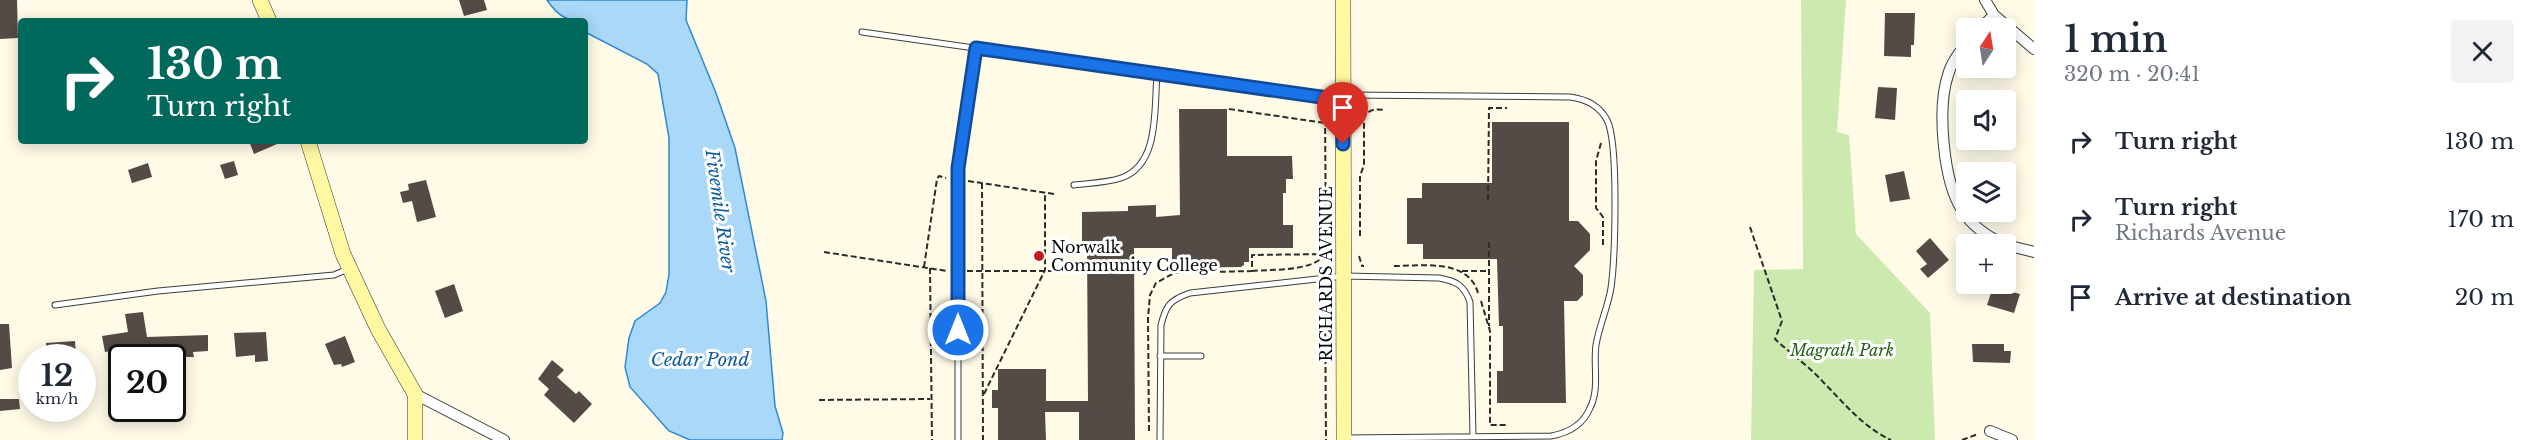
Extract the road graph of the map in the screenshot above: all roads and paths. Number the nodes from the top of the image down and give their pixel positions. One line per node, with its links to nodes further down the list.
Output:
1 (260, 0): 5 (street)
2 (1343, 0): 12 (street, RICHARDS AVENUE)
3 (1985, 0): 4 (street)
4 (1994, 15): 6 (street); 9 (street)
5 (268, 18)
6 (1991, 18)
7 (862, 33): 8 (lane)
8 (976, 48): 11 (lane); 68 (lane)
9 (2034, 49)
10 (1956, 60): 28 (street)
11 (1157, 75): 13 (lane); 23 (lane)
12 (1342, 98): 13 (lane); 36 (street, RICHARDS AVENUE); 63 (lane)
13 (1325, 99): 17 (path)
14 (1512, 108): 26 (path)
15 (1229, 109): 17 (path)
16 (1385, 110): 30 (path)
17 (1325, 123): 35 (path)
18 (1602, 141): 31 (path)
19 (309, 144): 40 (street)
20 (946, 178): 39 (path)
21 (968, 181): 22 (path)
22 (982, 183): 24 (path); 49 (path)
23 (1074, 185)
24 (1045, 192): 25 (path); 42 (path)
25 (1054, 194)
26 (1488, 200)
27 (1750, 227): 73 (path)
28 (1986, 234)
29 (1489, 242): 48 (path)
30 (1359, 243)
31 (1603, 248)
32 (2016, 248): 34 (street)
33 (824, 252): 39 (path)
34 (2034, 252)
35 (1326, 254): 36 (path); 46 (path); 46 (path)
36 (1345, 254): 37 (path); 50 (street, RICHARDS AVENUE)
37 (1372, 266)
38 (1394, 266): 47 (path)
39 (924, 267): 41 (path)
40 (349, 268): 52 (lane); 56 (street)
41 (930, 268): 43 (path); 58 (path)
42 (1045, 270): 45 (path); 49 (path); 57 (path)
43 (947, 271)
44 (967, 271): 49 (path)
45 (1087, 271)
46 (1252, 271): 70 (path)
47 (1462, 271): 48 (path); 53 (path)
48 (1489, 271): 53 (path)
49 (983, 272): 57 (path)
50 (1344, 276): 54 (lane); 62 (lane); 64 (street, RICHARDS AVENUE)
51 (1325, 295): 72 (path)
52 (55, 305)
53 (1490, 331): 60 (path)
54 (1160, 356): 55 (lane); 71 (lane)
55 (1201, 356)
56 (415, 394): 65 (street); 66 (street)
57 (983, 397): 69 (path)
58 (932, 399): 59 (path); 67 (path)
59 (819, 400)
60 (1514, 425)
61 (1990, 430): 74 (path); 75 (street)
62 (1473, 436): 63 (lane); 64 (lane)
63 (1551, 438)
64 (1344, 439)
65 (414, 440)
66 (504, 440)
67 (932, 440)
68 (958, 440)
69 (983, 440)
70 (1149, 440)
71 (1160, 440)
72 (1326, 440)
73 (1891, 440)
74 (1962, 440)
75 (2012, 440)

